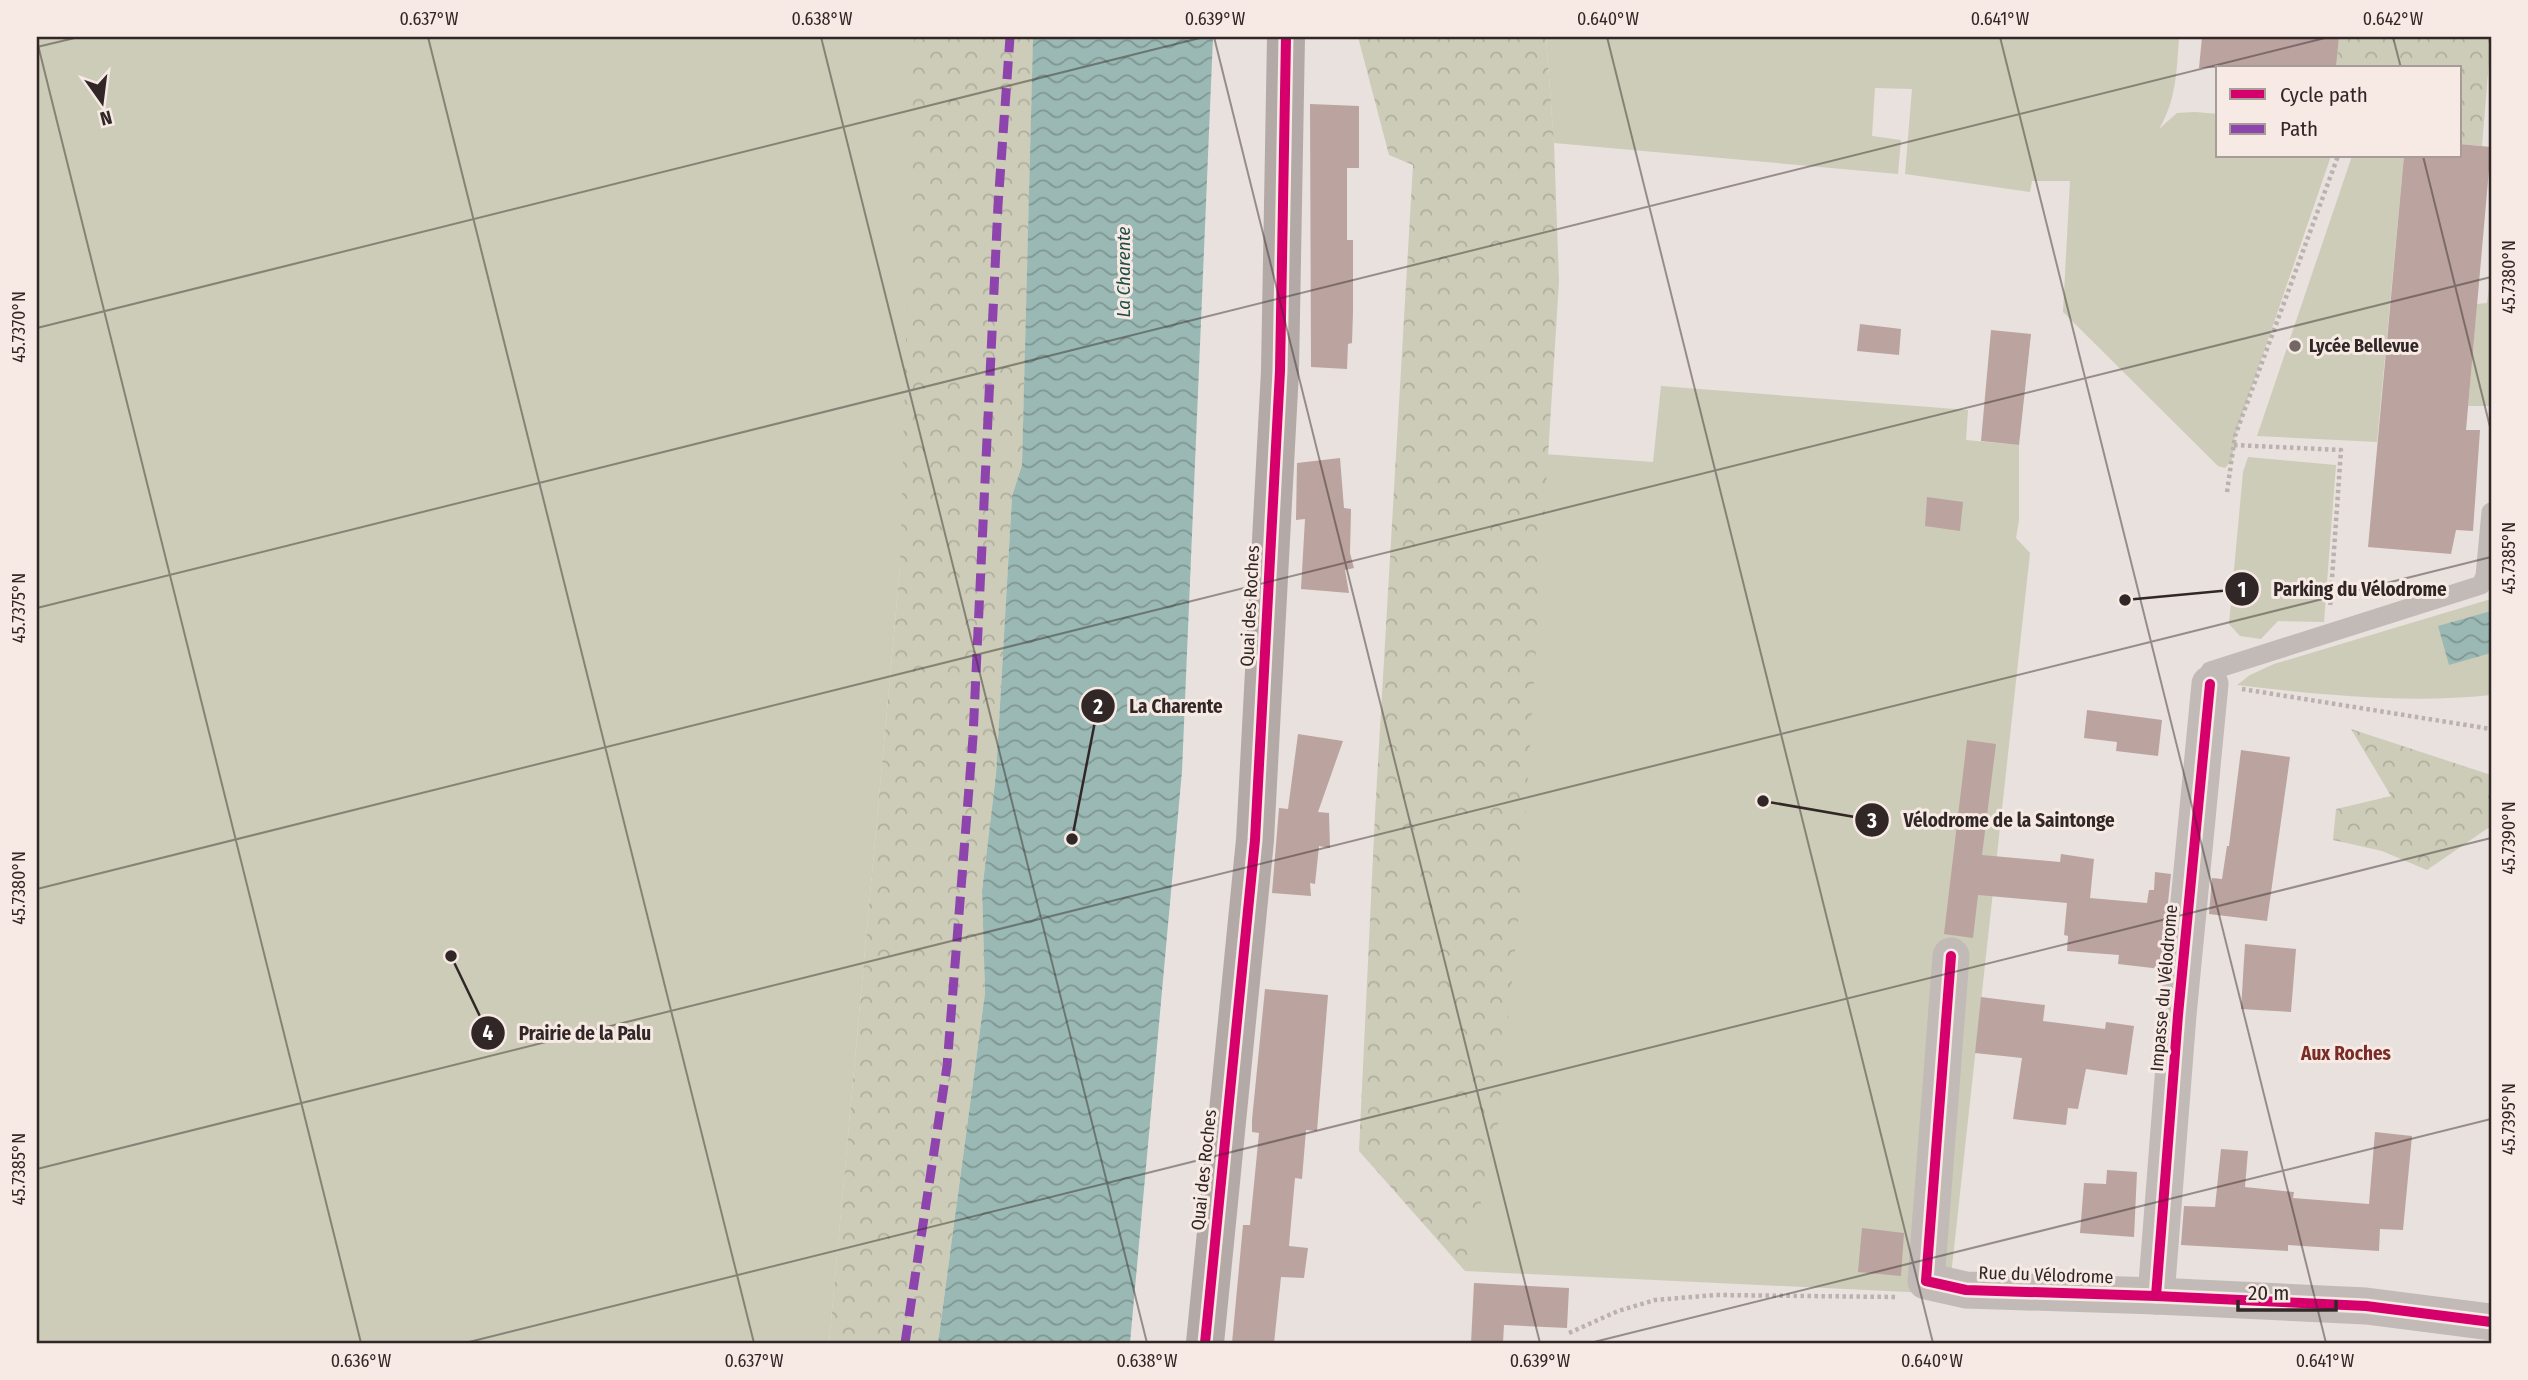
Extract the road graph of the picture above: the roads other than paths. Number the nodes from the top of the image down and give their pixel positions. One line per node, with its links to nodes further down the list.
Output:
1 (1286, 37): 7 (street, Quai des Roches)
2 (2491, 512): 3 (lane)
3 (2210, 677): 5 (street, Impasse du Vélodrome)
4 (1951, 956): 5 (street, Rue du Vélodrome)
5 (2156, 1296): 6 (street, Rue du Vélodrome)
6 (2491, 1322)
7 (1205, 1343)

